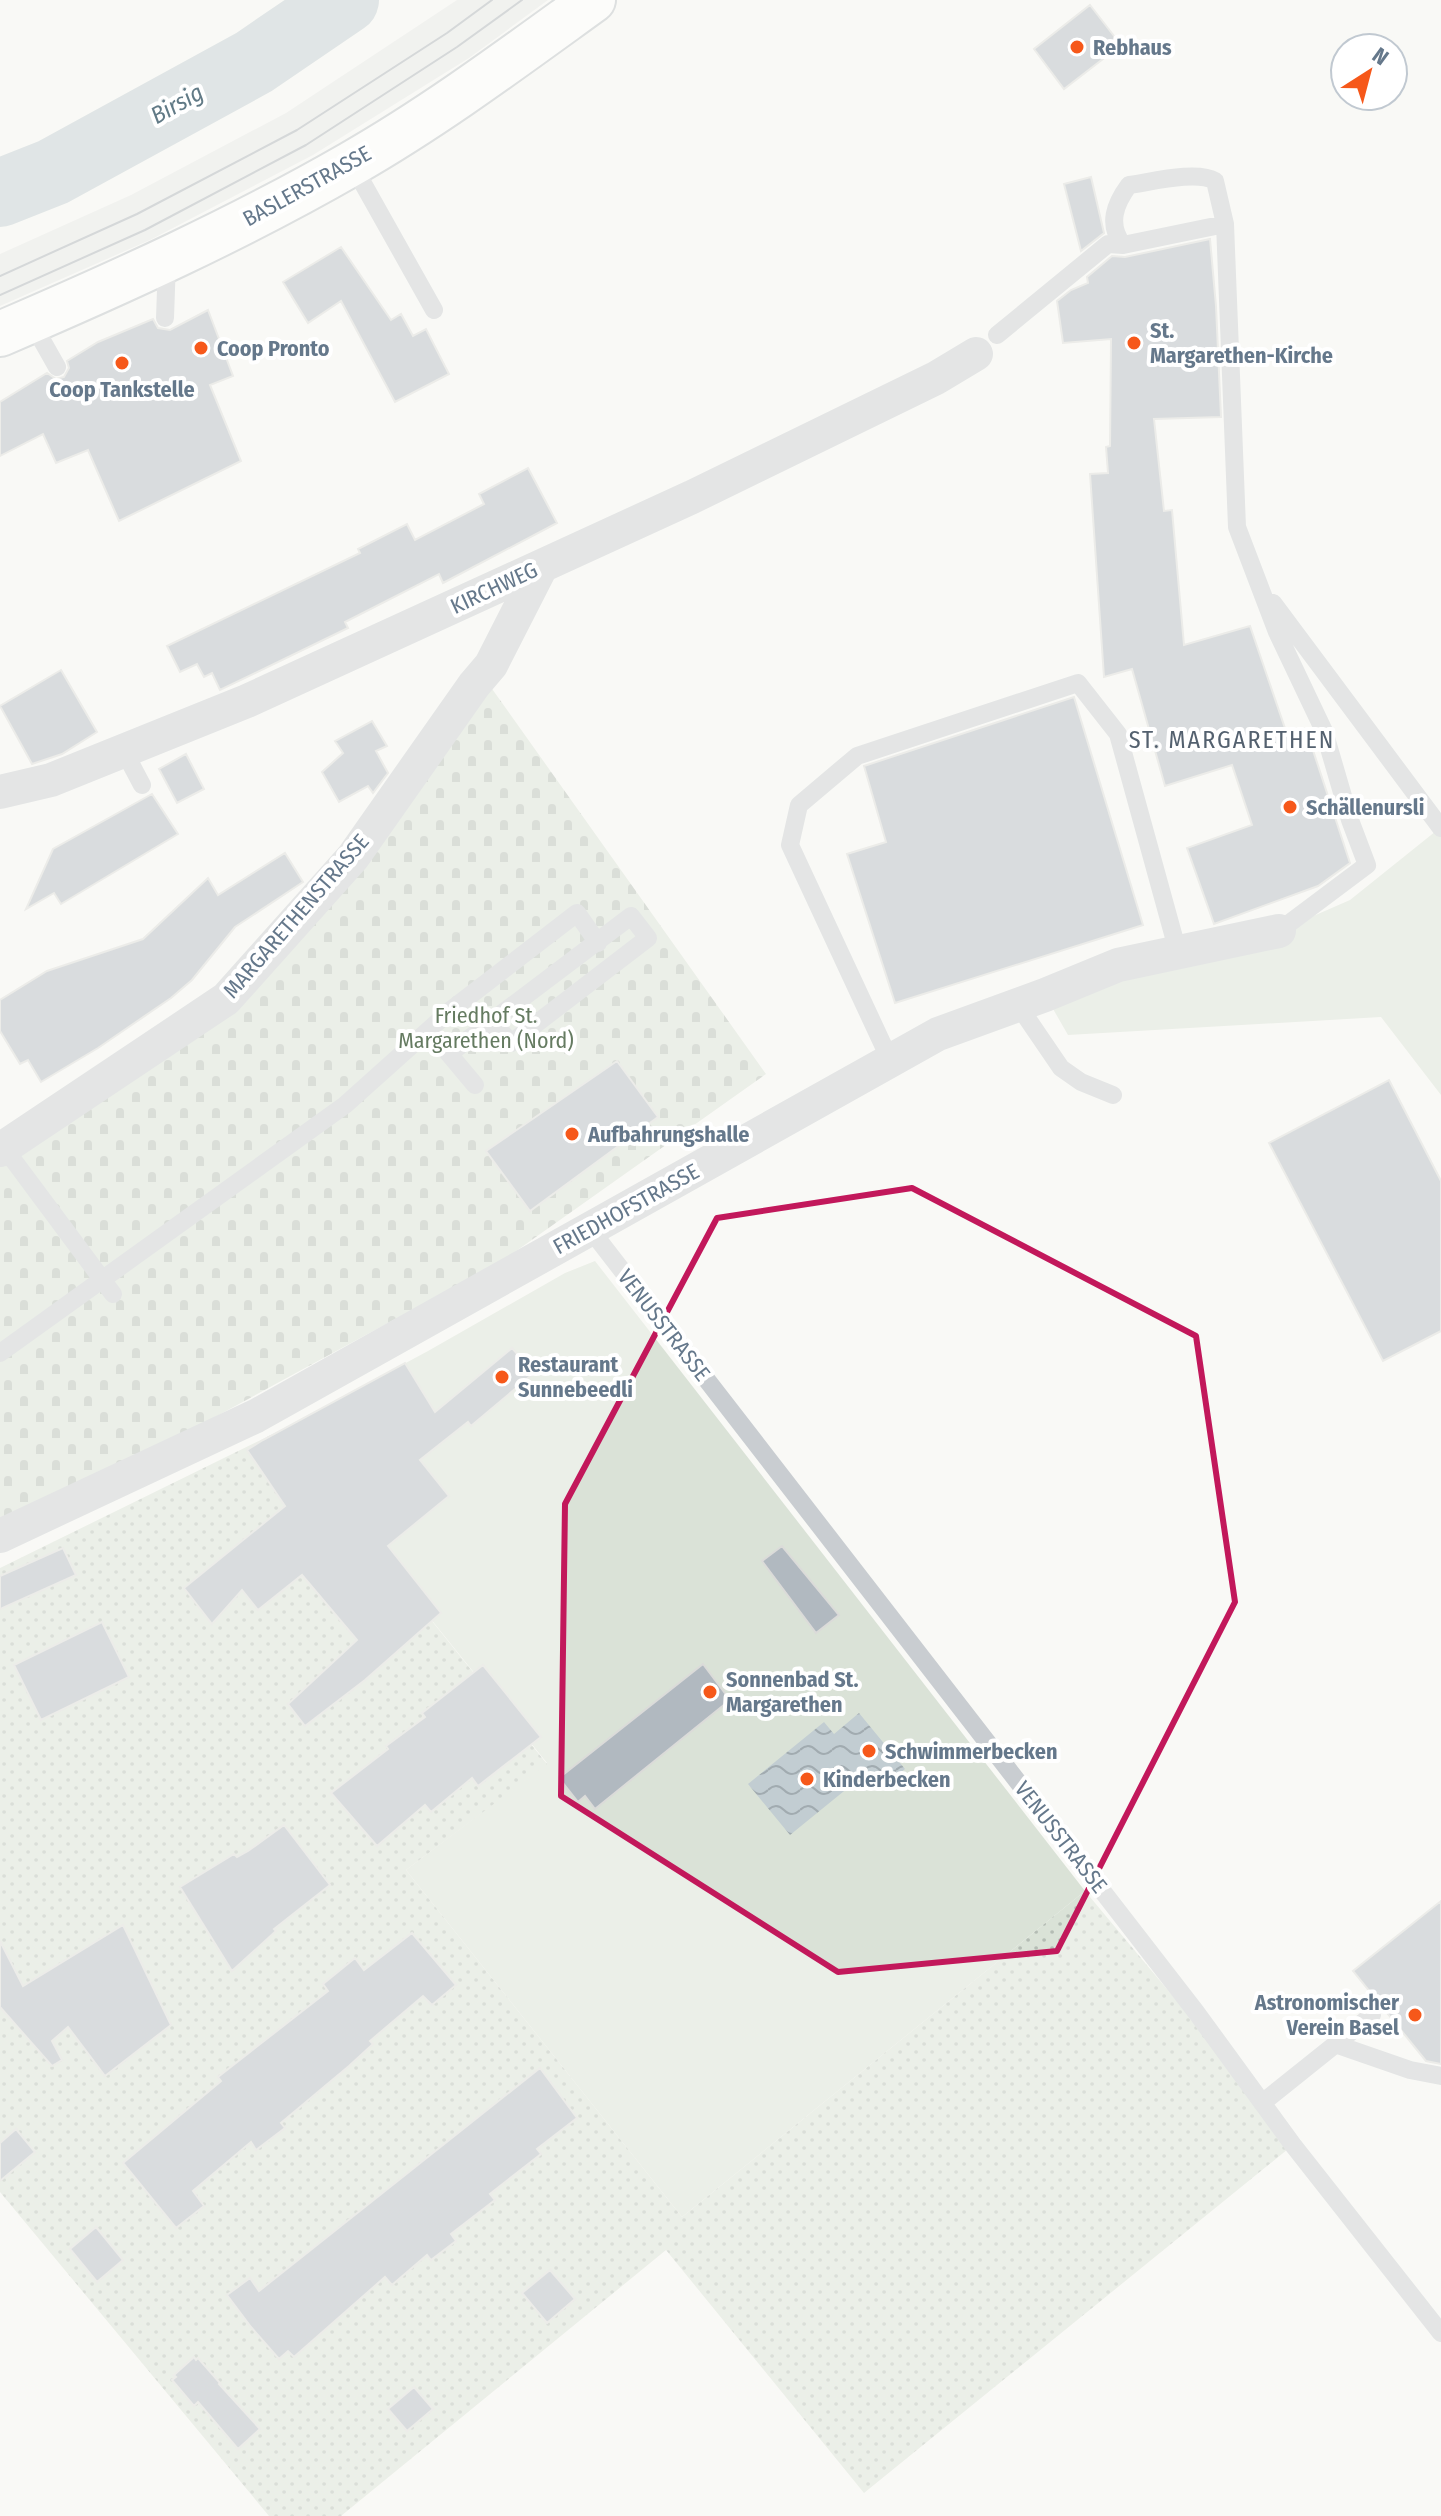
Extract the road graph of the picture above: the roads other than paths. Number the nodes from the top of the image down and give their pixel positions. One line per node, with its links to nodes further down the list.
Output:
1 (593, 0): 2 (main road, BASLERSTRASSE)
2 (352, 164): 5 (main road, BASLERSTRASSE); 6 (lane)
3 (1225, 224): 4 (lane); 4 (lane); 12 (lane)
4 (1123, 245): 9 (lane)
5 (167, 260): 7 (lane); 8 (main road, BASLERSTRASSE)
6 (434, 310)
7 (165, 318)
8 (16, 327): 10 (lane)
9 (986, 345): 11 (street, KIRCHWEG)
10 (57, 367)
11 (541, 567): 13 (street, KIRCHWEG); 27 (street, MARGARETHENSTRASSE)
12 (1259, 585): 16 (lane); 17 (lane, FRIEDHOFSTRASSE)
13 (124, 751): 14 (lane); 15 (street, KIRCHWEG)
14 (142, 785)
15 (0, 792)
16 (1441, 828)
17 (1279, 931): 19 (street, FRIEDHOFSTRASSE)
18 (598, 943): 21 (lane); 21 (lane); 22 (lane)
19 (1178, 952): 20 (street, FRIEDHOFSTRASSE); 24 (lane)
20 (1018, 1005): 24 (street, FRIEDHOFSTRASSE); 26 (lane)
21 (492, 1021): 23 (lane)
22 (429, 1030): 23 (lane); 29 (lane)
23 (449, 1054): 25 (lane)
24 (890, 1060): 28 (street, FRIEDHOFSTRASSE)
25 (475, 1085)
26 (1113, 1095)
27 (1, 1149): 29 (lane)
28 (590, 1229): 32 (street, FRIEDHOFSTRASSE); 36 (lane, VENUSSTRASSE)
29 (102, 1278): 30 (lane); 31 (lane)
30 (113, 1294)
31 (0, 1353)
32 (0, 1536)
33 (1372, 2015): 34 (lane)
34 (1335, 2044): 35 (lane); 36 (lane)
35 (1441, 2076)
36 (1262, 2103): 37 (lane, VENUSSTRASSE)
37 (1441, 2333)

